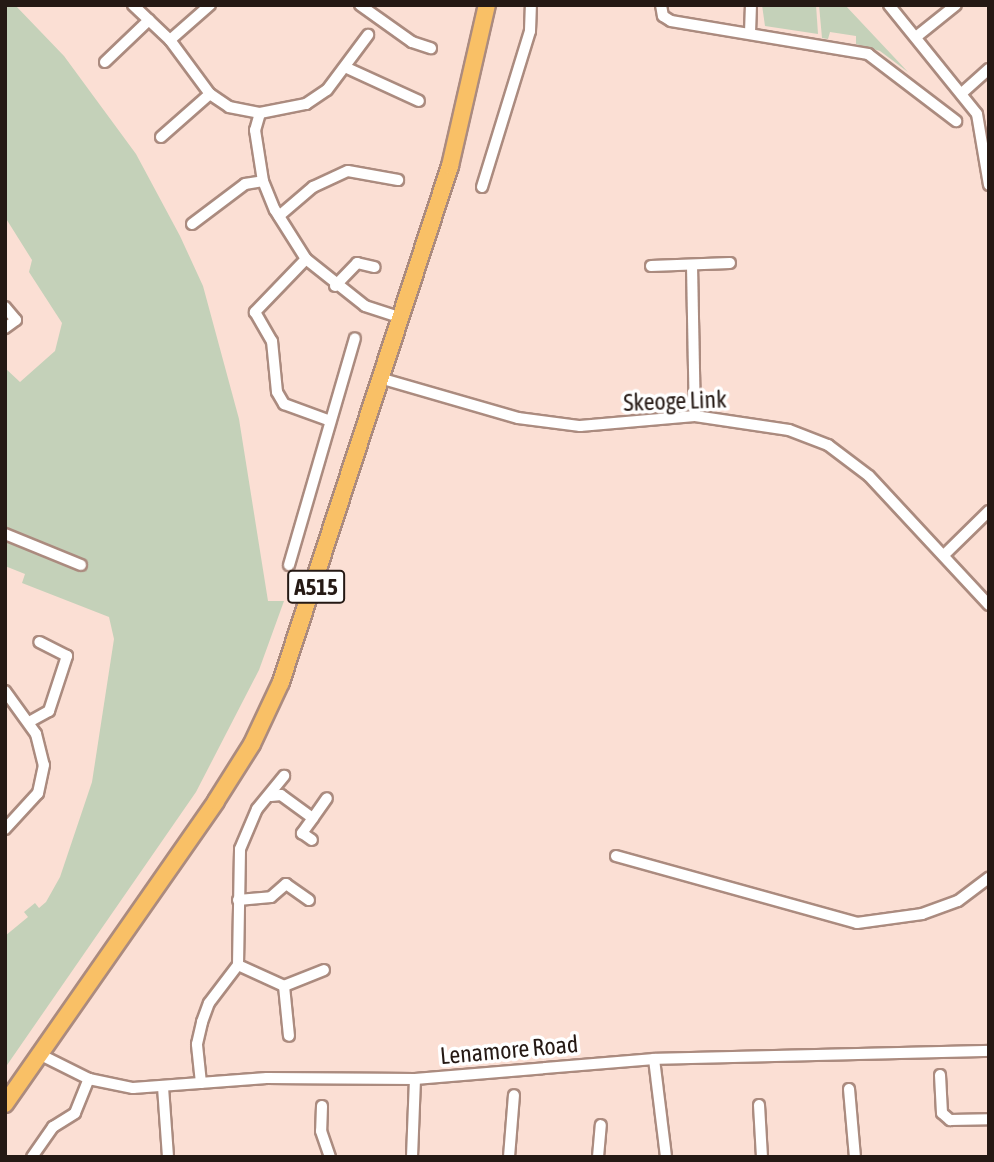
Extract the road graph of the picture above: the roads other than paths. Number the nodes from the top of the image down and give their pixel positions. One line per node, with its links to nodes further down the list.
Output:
1 (133, 5): 10 (street)
2 (210, 5): 14 (street)
3 (360, 5): 15 (street)
4 (487, 5): 38 (highway, A515)
5 (531, 5): 27 (street)
6 (661, 5): 11 (street)
7 (751, 5): 11 (street)
8 (889, 5): 13 (street)
9 (956, 5): 13 (street)
10 (149, 20): 14 (street); 16 (street)
11 (750, 33): 23 (street)
12 (368, 35): 17 (street)
13 (916, 37): 19 (street)
14 (170, 40): 20 (street)
15 (431, 48)
16 (106, 62)
17 (347, 68): 21 (street); 22 (street)
18 (989, 69): 19 (street)
19 (962, 93): 28 (street)
20 (210, 94): 22 (street); 24 (street)
21 (419, 101)
22 (260, 113): 26 (street)
23 (956, 121)
24 (161, 137)
25 (398, 180): 29 (street)
26 (263, 181): 29 (street); 30 (street)
27 (498, 181)
28 (989, 185)
29 (279, 216): 31 (street)
30 (192, 224)
31 (306, 259): 36 (street); 43 (street)
32 (730, 263): 33 (street)
33 (692, 265): 35 (street); 42 (street)
34 (375, 267): 36 (street)
35 (651, 267)
36 (335, 286): 38 (street)
37 (5, 307): 39 (street)
38 (401, 318): 41 (highway, A515)
39 (5, 328)
40 (355, 338): 43 (street)
41 (383, 379): 42 (street, Skeoge Link); 68 (highway, A515)
42 (695, 416): 46 (street, Skeoge Link)
43 (328, 420): 48 (street)
44 (989, 511): 46 (street)
45 (5, 534): 47 (street)
46 (944, 555): 49 (street, Skeoge Link)
47 (81, 565)
48 (289, 565)
49 (989, 606)
50 (39, 642): 52 (street)
51 (5, 691): 52 (street)
52 (29, 722): 57 (street)
53 (285, 776): 54 (street)
54 (271, 796): 56 (street); 61 (street)
55 (327, 798): 56 (street)
56 (313, 818): 58 (street)
57 (5, 829)
58 (312, 840)
59 (616, 856): 60 (street)
60 (989, 878)
61 (238, 900): 62 (street); 63 (street)
62 (309, 900)
63 (238, 965): 65 (street); 73 (street)
64 (324, 970): 65 (street)
65 (284, 986): 66 (street)
66 (289, 1036)
67 (989, 1051): 69 (street, Lenamore Road)
68 (39, 1054): 71 (street, Lenamore Road); 77 (highway, A515)
69 (654, 1059): 72 (street, Lenamore Road); 88 (street)
70 (940, 1075): 80 (street)
71 (89, 1079): 74 (street, Lenamore Road); 82 (street)
72 (415, 1079): 73 (street, Lenamore Road); 85 (street)
73 (201, 1083): 74 (street, Lenamore Road)
74 (163, 1087): 83 (street)
75 (849, 1089): 90 (street)
76 (514, 1095): 86 (street)
77 (5, 1104)
78 (759, 1105): 89 (street)
79 (322, 1106): 84 (street)
80 (989, 1119)
81 (601, 1125): 87 (street)
82 (32, 1157)
83 (168, 1157)
84 (330, 1157)
85 (412, 1157)
86 (509, 1157)
87 (598, 1157)
88 (666, 1157)
89 (762, 1157)
90 (855, 1157)

